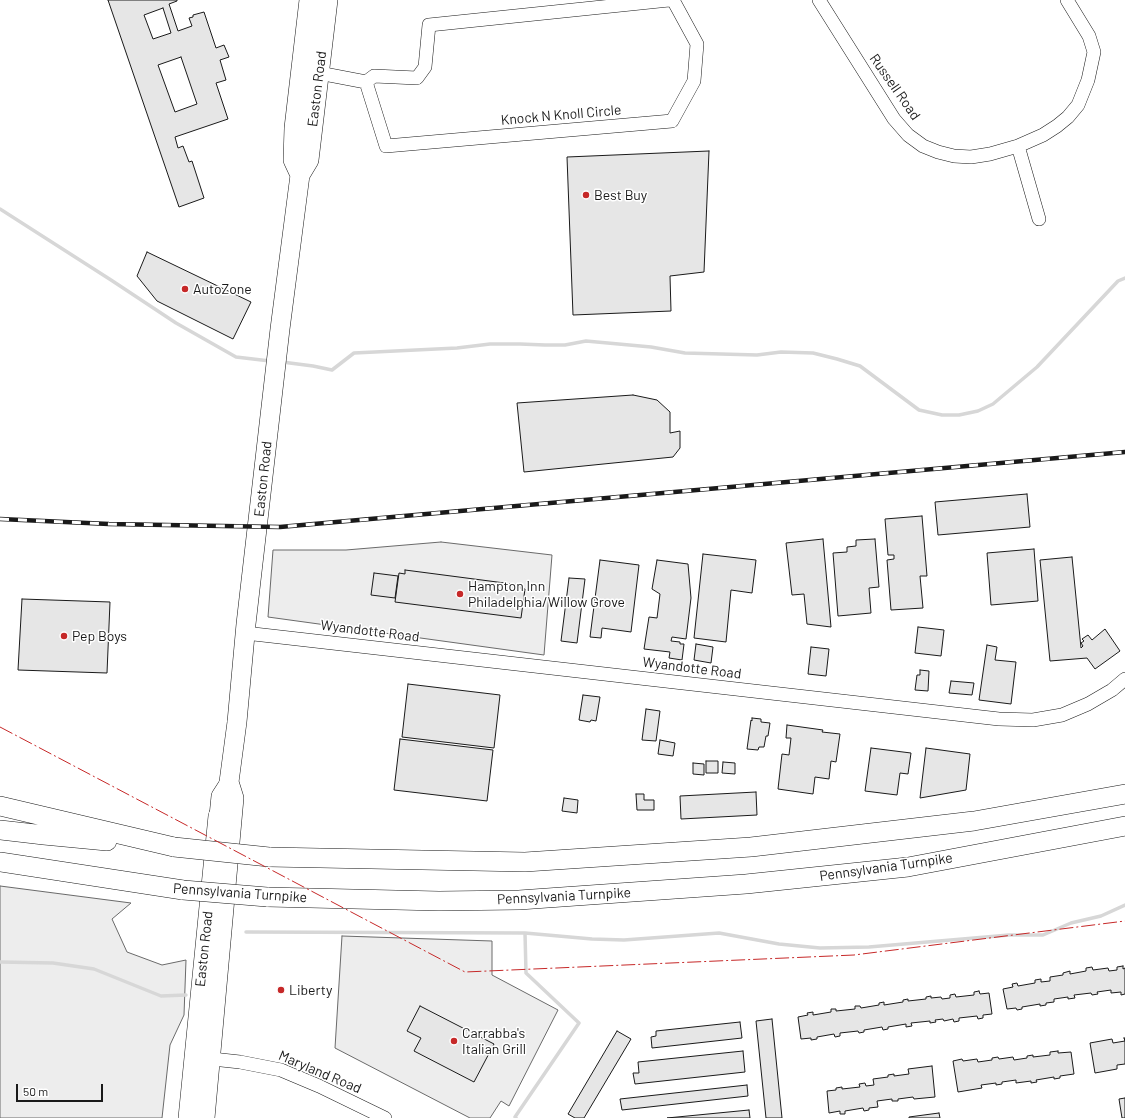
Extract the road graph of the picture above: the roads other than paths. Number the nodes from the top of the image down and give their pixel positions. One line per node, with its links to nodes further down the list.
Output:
1 (309, 0): 10 (highway, Easton Road)
2 (328, 0): 7 (highway, Easton Road)
3 (669, 0): 8 (street)
4 (673, 0): 8 (street, Knock N Knoll Circle)
5 (818, 0): 9 (street, Russell Road)
6 (1066, 0): 9 (street, Russell Road)
7 (319, 73): 8 (street); 10 (highway, Easton Road)
8 (366, 82)
9 (1018, 146): 11 (street)
10 (300, 175): 12 (highway, Easton Road)
11 (1039, 219)
12 (245, 633): 13 (street, Wyandotte Road); 14 (highway, Easton Road)
13 (1125, 679)
14 (229, 782): 17 (main road, Easton Road); 22 (highway, Easton Road)
15 (1125, 794): 20 (highway, bridge)
16 (0, 806): 20 (highway)
17 (218, 816): 22 (highway, Easton Road)
18 (1125, 826): 21 (highway, Pennsylvania Turnpike, bridge)
19 (0, 830): 20 (highway)
20 (174, 847)
21 (0, 862)
22 (202, 1058): 23 (highway, Easton Road); 24 (highway, Easton Road); 25 (street, Maryland Road)
23 (188, 1118)
24 (205, 1118)
25 (385, 1118)

